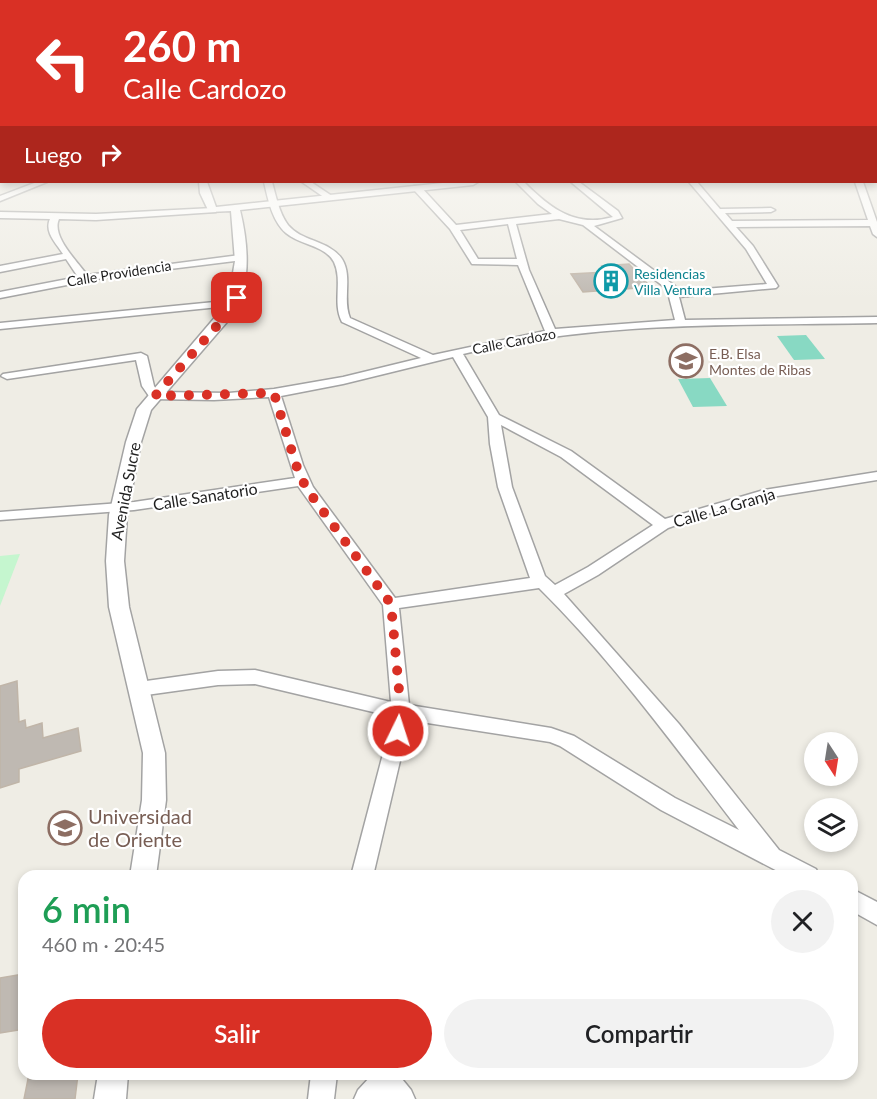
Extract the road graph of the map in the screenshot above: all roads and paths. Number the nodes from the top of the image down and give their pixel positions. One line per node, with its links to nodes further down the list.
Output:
1 (207, 197): 12 (street)
2 (272, 197): 10 (street)
3 (336, 197): 9 (street)
4 (424, 197): 22 (street)
5 (536, 197): 17 (street)
6 (594, 197): 21 (street)
7 (707, 197): 14 (street)
8 (865, 197): 18 (street)
9 (331, 198): 10 (street)
10 (274, 204): 11 (street); 37 (street)
11 (235, 208): 12 (street); 25 (street)
12 (213, 210): 16 (street)
13 (771, 210): 14 (street)
14 (720, 211): 20 (street)
15 (0, 215): 16 (street)
16 (56, 216): 24 (street)
17 (560, 216): 19 (street); 21 (street)
18 (873, 219): 20 (street); 23 (street)
19 (511, 221): 22 (street); 26 (street)
20 (730, 224): 29 (street)
21 (587, 225): 29 (street)
22 (454, 228): 26 (street)
23 (877, 234)
24 (68, 255): 27 (street); 28 (street)
25 (240, 258): 28 (street, Calle Providencia); 31 (street)
26 (521, 262): 35 (street)
27 (0, 268)
28 (84, 278): 30 (street, Calle Providencia)
29 (674, 294): 33 (street)
30 (0, 295)
31 (235, 303): 34 (street); 40 (street, Avenida Sucre)
32 (877, 320): 33 (street, Calle Cardozo)
33 (681, 325): 35 (street, Calle Cardozo)
34 (0, 326)
35 (551, 333): 36 (street, Calle Cardozo)
36 (456, 352): 37 (street, Calle Cardozo); 41 (street)
37 (430, 358): 39 (street, Calle Cardozo)
38 (7, 376): 40 (street)
39 (274, 393): 40 (street, Calle Cardozo); 43 (street)
40 (155, 396): 44 (street, Avenida Sucre)
41 (495, 417): 46 (street); 47 (street)
42 (877, 476): 46 (street, Calle La Granja)
43 (303, 481): 44 (street, Calle Sanatorio); 48 (street)
44 (118, 507): 45 (street, Calle Sanatorio); 49 (street, Avenida Sucre)
45 (0, 516)
46 (663, 525): 47 (street, Calle La Granja)
47 (548, 587): 48 (street, Calle La Granja); 51 (street)
48 (391, 604): 50 (street)
49 (139, 689): 50 (street); 52 (street, Avenida Sucre)
50 (399, 711): 51 (street); 53 (street)
51 (774, 858): 54 (street)
52 (144, 870)
53 (364, 870)
54 (797, 870)
55 (858, 903): 56 (street)
56 (877, 914)
57 (112, 1080): 61 (street)
58 (323, 1080): 62 (street)
59 (381, 1080): 63 (street)
60 (387, 1080): 64 (street)
61 (110, 1099)
62 (321, 1099)
63 (367, 1099)
64 (402, 1099)

